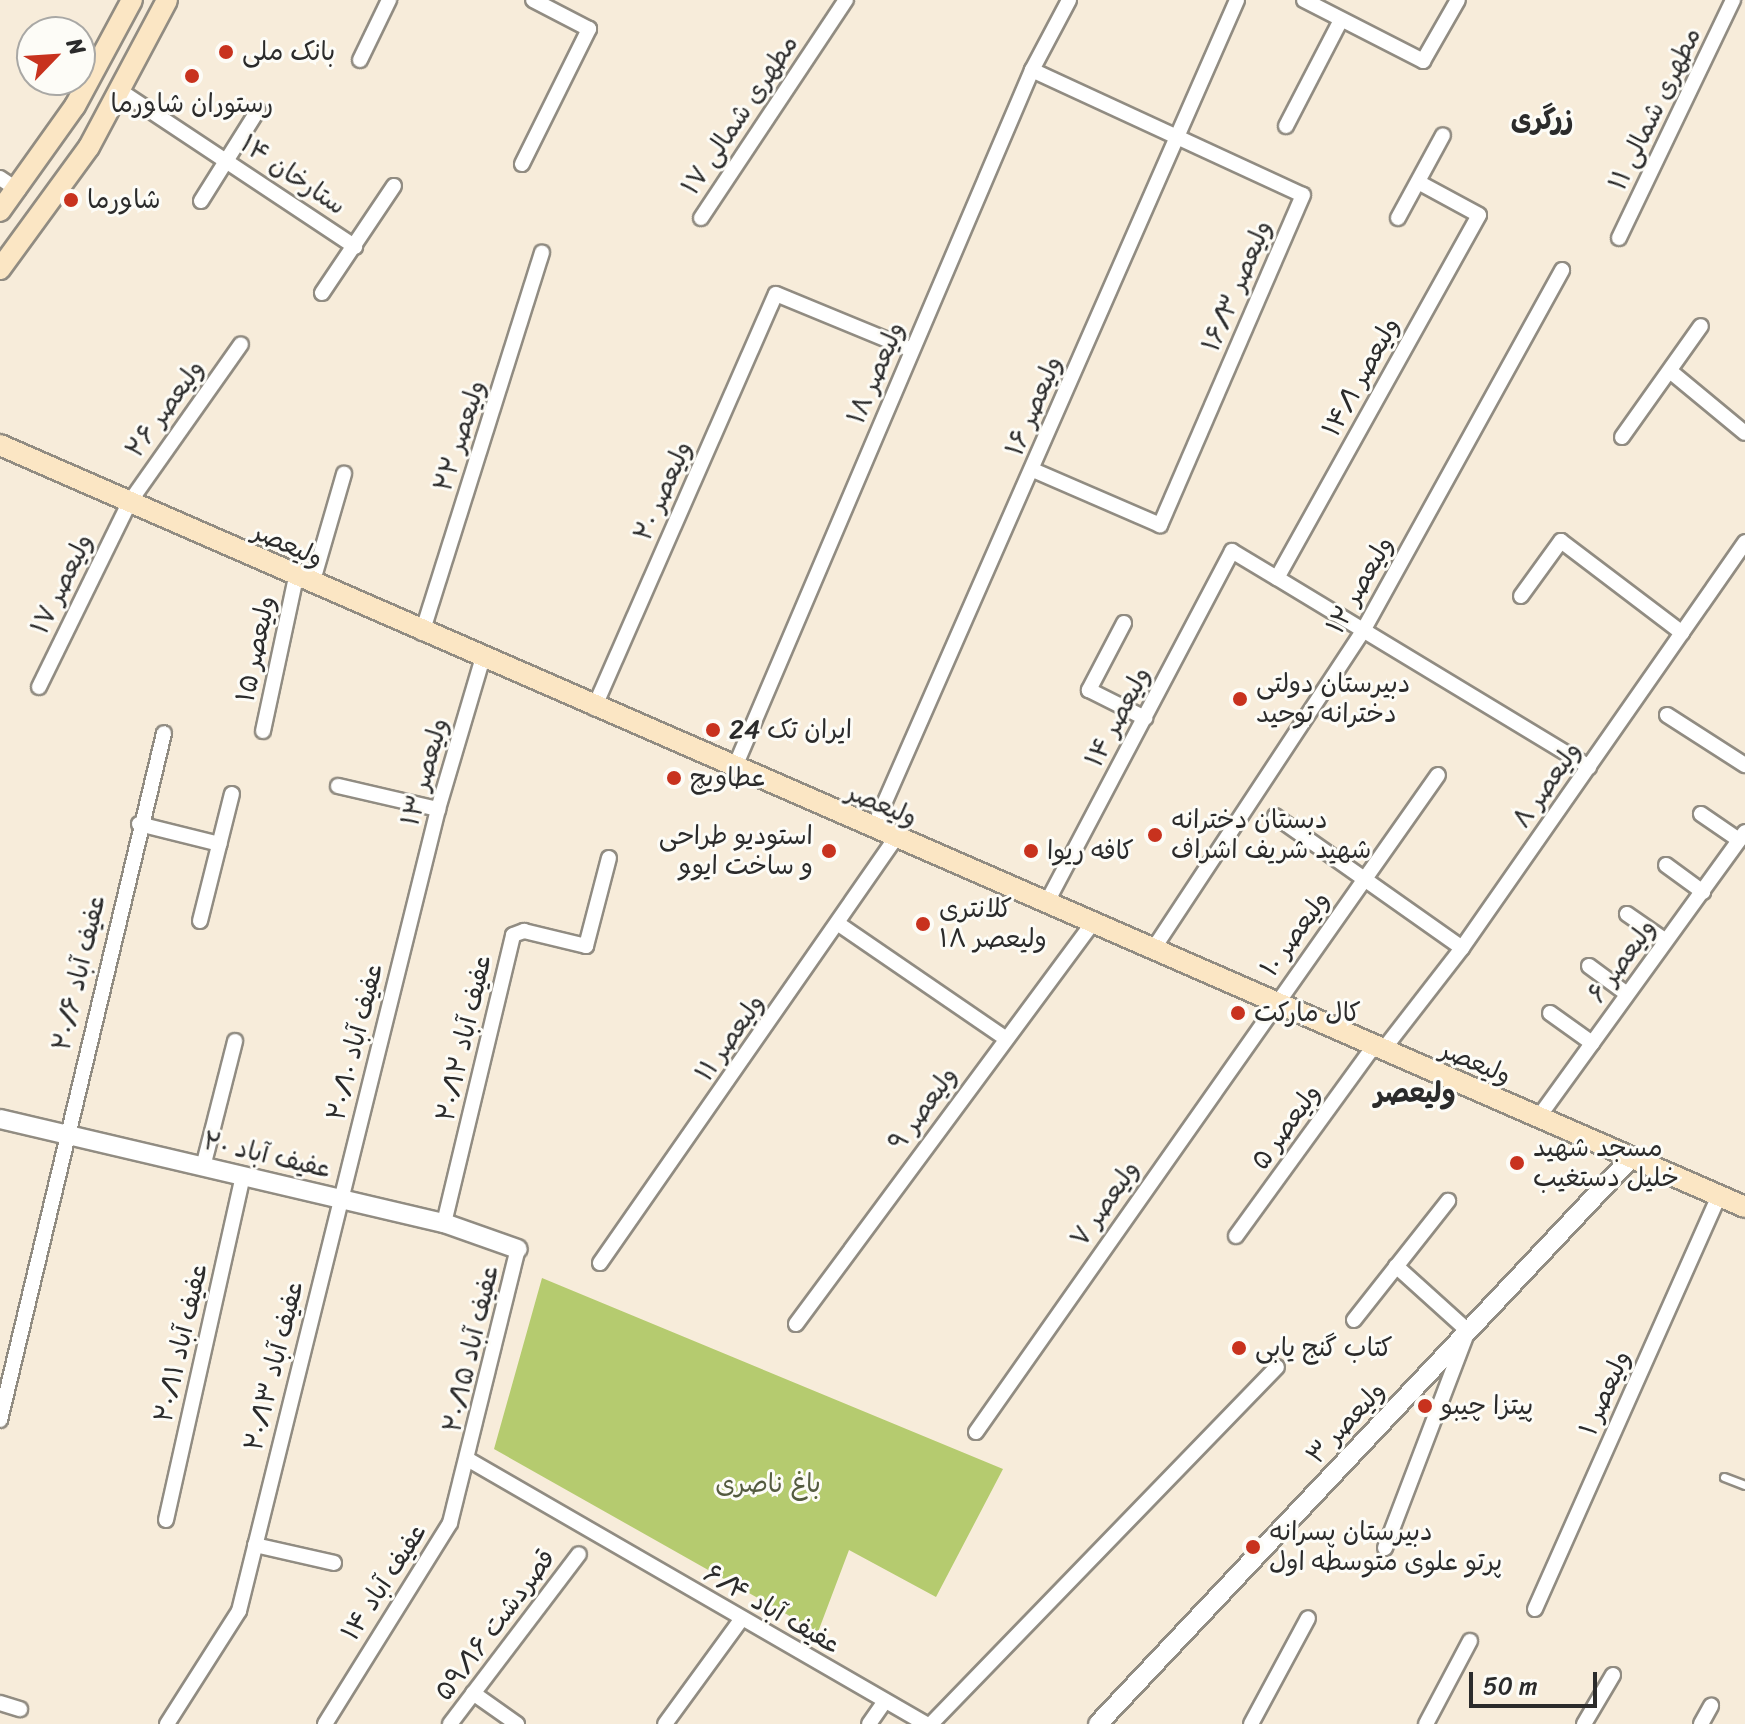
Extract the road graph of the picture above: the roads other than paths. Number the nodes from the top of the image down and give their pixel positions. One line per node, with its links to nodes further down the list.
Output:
1 (132, 0): 22 (main road)
2 (167, 0): 14 (main road)
3 (389, 0): 12 (street)
4 (533, 0): 20 (street)
5 (846, 0): 26 (street, ۱۷ مطهری شمالی)
6 (1069, 0): 13 (street, ۱۸ ولیعصر)
7 (1237, 0): 18 (street, ۱۶ ولیعصر)
8 (1304, 0): 11 (street)
9 (1458, 0): 11 (street)
10 (1733, 0): 28 (street, ۱۱ مطهری شمالی)
11 (1341, 20): 16 (street)
12 (360, 60)
13 (1032, 70): 18 (street); 36 (street, ۱۸ ولیعصر)
14 (122, 92): 19 (street, ۱۴ ستارخان); 31 (main road)
15 (258, 110): 19 (street)
16 (1286, 126)
17 (1443, 135): 21 (street)
18 (1175, 137): 41 (street, ۱۶ ولیعصر); 41 (street, ۱۶/۳ ولیعصر)
19 (228, 160): 24 (street); 29 (street, ۱۴ ستارخان)
20 (522, 164)
21 (1418, 182): 27 (street); 45 (street, ۱۴/۱ ولیعصر)
22 (9, 184): 25 (main road)
23 (394, 186): 29 (street)
24 (201, 201)
25 (0, 211)
26 (701, 218)
27 (1398, 218)
28 (1619, 238)
29 (355, 247): 33 (street)
30 (542, 252): 50 (street, ۲۲ ولیعصر)
31 (0, 269)
32 (1562, 270): 49 (street, ۱۲ ولیعصر)
33 (322, 293)
34 (1701, 326): 37 (street)
35 (241, 344): 43 (street, ۲۶ ولیعصر)
36 (912, 350): 54 (street, ۲۰ ولیعصر); 61 (street, ۱۸ ولیعصر)
37 (1670, 371): 38 (street); 39 (street)
38 (1745, 433)
39 (1622, 437)
40 (0, 445): 43 (main road, ولیعصر)
41 (1033, 470): 69 (street, ۱۶ ولیعصر)
42 (344, 474): 46 (street, ۱۵ ولیعصر)
43 (129, 503): 46 (main road, ولیعصر); 53 (street, ۱۷ ولیعصر)
44 (1745, 542): 51 (street, ۸ ولیعصر)
45 (1277, 578): 49 (street); 56 (street, ۱۴ ولیعصر)
46 (304, 581): 50 (main road, ولیعصر); 57 (street, ۱۵ ولیعصر)
47 (1521, 596): 51 (street)
48 (1124, 623): 56 (street)
49 (1364, 629): 60 (street); 85 (street, ۱۲ ولیعصر)
50 (422, 633): 52 (main road, ولیعصر)
51 (1682, 633): 60 (street, ۸ ولیعصر)
52 (482, 660): 54 (main road, ولیعصر); 65 (street, ۱۳ ولیعصر)
53 (39, 687)
54 (594, 708): 61 (main road, ولیعصر)
55 (1667, 715): 59 (street)
56 (1145, 718): 78 (street, ۱۴ ولیعصر)
57 (263, 731)
58 (164, 733): 68 (street, عفیف آباد ۲۰/۶)
59 (1745, 765)
60 (1589, 767): 84 (street, ۸ ولیعصر)
61 (734, 769): 69 (main road, ولیعصر)
62 (1438, 775): 75 (street, ۱۰ ولیعصر)
63 (338, 786): 65 (street)
64 (232, 794): 72 (street)
65 (438, 809): 77 (street, ۱۳ ولیعصر)
66 (1701, 814): 70 (street)
67 (1275, 816): 75 (street)
68 (139, 824): 72 (street); 96 (street, عفیف آباد ۲۰/۶)
69 (873, 829): 71 (main road, ولیعصر)
70 (1742, 836): 76 (street, ۶ ولیعصر)
71 (895, 839): 78 (main road, ولیعصر); 82 (street, ۱۱ ولیعصر)
72 (220, 844): 80 (street)
73 (609, 858): 104 (street, عفیف آباد ۲۰/۱۲)
74 (1666, 865): 76 (street)
75 (1363, 881): 84 (street); 88 (street, ۱۰ ولیعصر)
76 (1703, 892): 83 (street, ۶ ولیعصر)
77 (417, 897): 101 (street, عفیف آباد ۲۰/۱۰)
78 (1046, 904): 81 (main road, ولیعصر)
79 (1627, 914): 83 (street)
80 (200, 921)
81 (1092, 924): 85 (main road, ولیعصر); 90 (street, ۹ ولیعصر)
82 (840, 925): 90 (street); 107 (street, ۱۱ ولیعصر)
83 (1666, 941): 87 (street, ۶ ولیعصر)
84 (1462, 948): 93 (street, ۸ ولیعصر)
85 (1152, 951): 88 (main road, ولیعصر)
86 (1589, 966): 87 (street)
87 (1627, 994): 92 (street, ۶ ولیعصر)
88 (1273, 1003): 93 (main road, ولیعصر); 115 (street, ۷ ولیعصر)
89 (1550, 1013): 92 (street)
90 (1005, 1038): 110 (street, ۹ ولیعصر)
91 (235, 1041): 98 (street)
92 (1592, 1043): 94 (street, ۶ ولیعصر)
93 (1378, 1048): 94 (main road, ولیعصر); 105 (street, ۵ ولیعصر)
94 (1538, 1118): 97 (main road, ولیعصر)
95 (0, 1119): 96 (street, عفیف آباد ۲۰)
96 (66, 1133): 98 (street, عفیف آباد ۲۰); 112 (street, عفیف آباد ۲۰/۶)
97 (1631, 1158): 100 (main road, ولیعصر); 111 (street, ۳ ولیعصر)
98 (203, 1167): 99 (street, عفیف آباد ۲۰)
99 (243, 1176): 101 (street, عفیف آباد ۲۰); 119 (street, عفیف آباد ۲۰/۱۱)
100 (1719, 1196): 103 (main road, ولیعصر); 124 (street, ۱ ولیعصر)
101 (339, 1199): 104 (street, عفیف آباد ۲۰); 120 (street, عفیف آباد ۲۰/۱۳)
102 (1448, 1201): 108 (street)
103 (1744, 1205)
104 (444, 1223): 106 (street, عفیف آباد ۲۰)
105 (1236, 1236)
106 (518, 1249): 116 (street, عفیف آباد ۲۰/۱۵)
107 (600, 1263)
108 (1396, 1266): 109 (street); 111 (street)
109 (1354, 1320)
110 (796, 1324)
111 (1468, 1331): 121 (street); 141 (street, ۳ ولیعصر)
112 (7, 1357): 114 (street, عفیف آباد ۲۰/۶)
113 (1277, 1367): 140 (street)
114 (0, 1420)
115 (976, 1432)
116 (469, 1460): 126 (street, عفیف آباد ۶/۴); 135 (street, عفیف آباد ۱۴)
117 (1724, 1477): 118 (lane)
118 (1745, 1485)
119 (166, 1520)
120 (255, 1545): 123 (street); 134 (street, عفیف آباد ۲۰/۱۳)
121 (1385, 1548)
122 (579, 1554): 129 (street, ۵۹/۱۶ قصردشت)
123 (334, 1563)
124 (1535, 1609)
125 (1308, 1618): 142 (street)
126 (740, 1621): 130 (street, عفیف آباد ۶/۴); 138 (street)
127 (1470, 1641): 143 (street)
128 (1613, 1675): 144 (street)
129 (473, 1693): 136 (street, ۵۹/۱۶ قصردشت); 137 (street)
130 (885, 1701): 139 (street); 140 (street, عفیف آباد ۶/۴)
131 (0, 1703): 133 (street)
132 (1711, 1706): 145 (street)
133 (20, 1709)
134 (167, 1724)
135 (325, 1724)
136 (450, 1724)
137 (517, 1724)
138 (665, 1724)
139 (869, 1724)
140 (929, 1724)
141 (1098, 1724)
142 (1251, 1724)
143 (1426, 1724)
144 (1584, 1724)
145 (1701, 1724)

